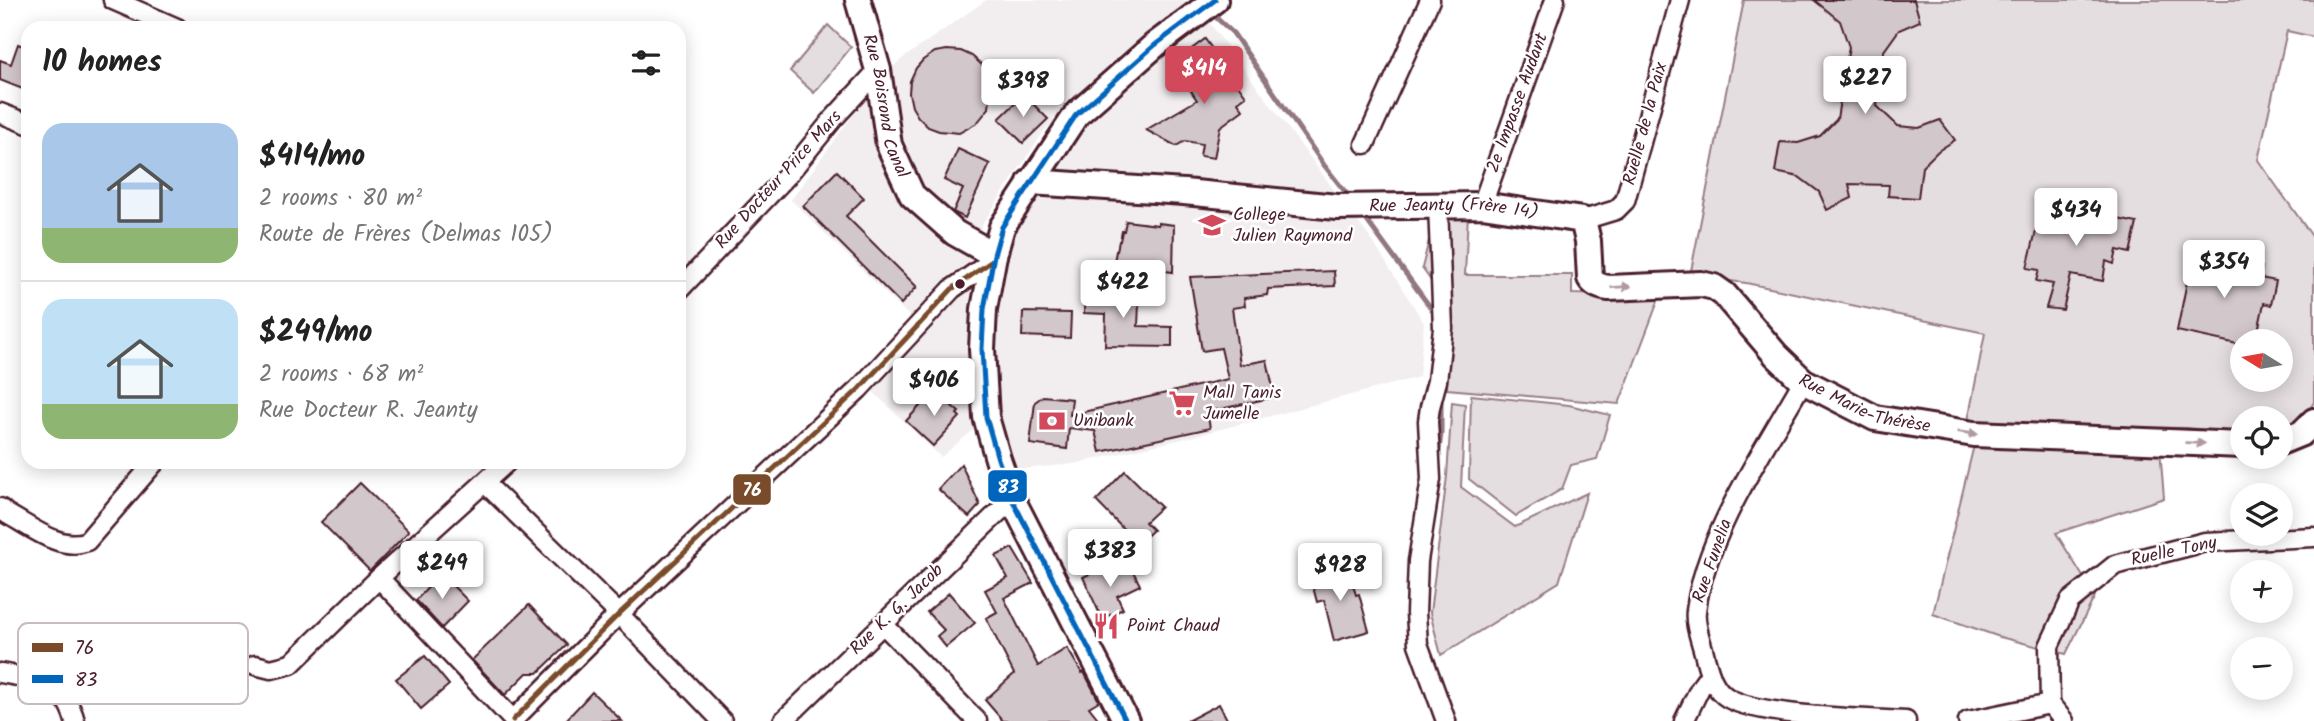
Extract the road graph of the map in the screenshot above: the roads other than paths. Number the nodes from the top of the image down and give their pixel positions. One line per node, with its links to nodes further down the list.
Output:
1 (113, 0): 7 (street)
2 (858, 0): 8 (street, Rue Boisrond Canal)
3 (1215, 0): 12 (street)
4 (1430, 0): 11 (street)
5 (1555, 0): 13 (street, 2e Impasse Audant)
6 (1680, 0): 15 (street, Ruelle de la Paix)
7 (161, 21)
8 (878, 70): 16 (street, Rue Boisrond Canal); 17 (street, Rue Docteur Price Mars)
9 (0, 113): 10 (street)
10 (21, 121)
11 (1365, 144)
12 (1030, 182): 14 (street, Rue Jeanty (Frère 14)); 16 (street)
13 (1482, 205): 14 (street, Rue Jeanty (Frère 14)); 15 (street, Rue Jeanty (Frère 14))
14 (1438, 206): 43 (street)
15 (1583, 220): 18 (street, Rue Marie-Thérèse, one-way to 18)
16 (993, 258): 25 (street); 29 (street)
17 (686, 283)
18 (1803, 381): 21 (street, Rue Marie-Thérèse, one-way to 21); 33 (street, Rue Funelia)
19 (2314, 421): 20 (street)
20 (2293, 437)
21 (2230, 445)
22 (149, 469): 26 (street)
23 (500, 469): 24 (street)
24 (485, 483): 28 (street); 29 (street)
25 (1012, 499): 30 (street, Rue K. G. Jacob); 42 (street)
26 (2, 515)
27 (2314, 537): 36 (street, Ruelle Tony)
28 (379, 578): 31 (street); 37 (street)
29 (619, 614): 37 (street); 39 (street)
30 (883, 624): 40 (street, Rue K. G. Jacob); 41 (street)
31 (255, 665)
32 (0, 673): 34 (street)
33 (1710, 674): 44 (street); 45 (street, Rue Funelia)
34 (18, 676)
35 (67, 704): 38 (street)
36 (2050, 704): 46 (street); 47 (street)
37 (513, 720)
38 (75, 721)
39 (722, 721)
40 (783, 721)
41 (977, 721)
42 (1126, 721)
43 (1446, 721)
44 (1684, 721)
45 (1906, 721)
46 (1968, 721)
47 (2064, 721)

